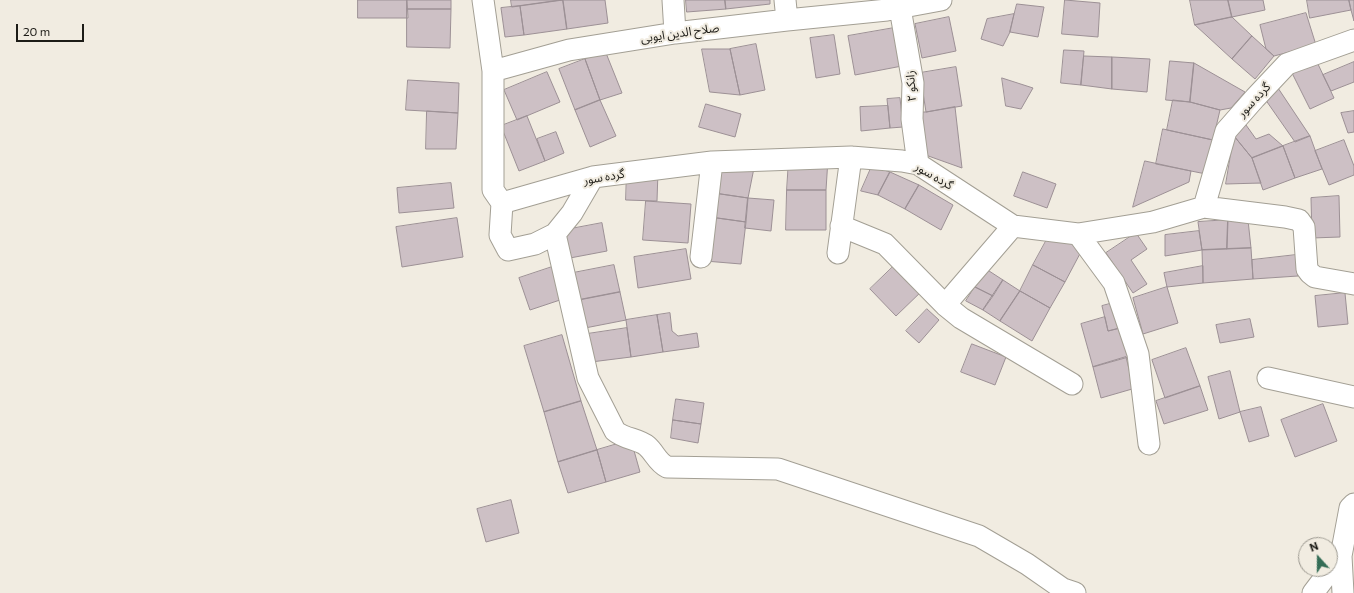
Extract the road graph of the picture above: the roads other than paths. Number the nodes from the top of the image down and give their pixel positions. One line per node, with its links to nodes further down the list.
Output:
1 (483, 0): 8 (street)
2 (673, 0): 6 (street)
3 (941, 0): 4 (street, صلاح الدین ایوبی)
4 (891, 6): 5 (street, صلاح الدین ایوبی); 11 (street, زانکو ۲)
5 (786, 10): 6 (street, صلاح الدین ایوبی)
6 (675, 33): 8 (street, صلاح الدین ایوبی)
7 (1354, 40): 14 (street, گرده سور)
8 (493, 71): 13 (street)
9 (851, 157): 10 (street, گرده سور); 11 (street, گرده سور); 15 (street)
10 (712, 162): 12 (street, گرده سور); 20 (street)
11 (918, 164): 16 (street, گرده سور)
12 (593, 177): 13 (street, گرده سور); 17 (street)
13 (502, 204): 17 (street)
14 (1204, 207): 18 (street, گرده سور); 21 (street)
15 (841, 226): 19 (street); 22 (street)
16 (1013, 226): 18 (street, گرده سور); 22 (street)
17 (555, 234): 29 (street)
18 (1078, 234): 26 (street)
19 (838, 253)
20 (701, 257)
21 (1354, 284)
22 (945, 305): 24 (street)
23 (1268, 378): 25 (street)
24 (1072, 384)
25 (1354, 397)
26 (1149, 444)
27 (1354, 504): 28 (street)
28 (1341, 556): 30 (street); 31 (street)
29 (1074, 593)
30 (1313, 593)
31 (1343, 593)

